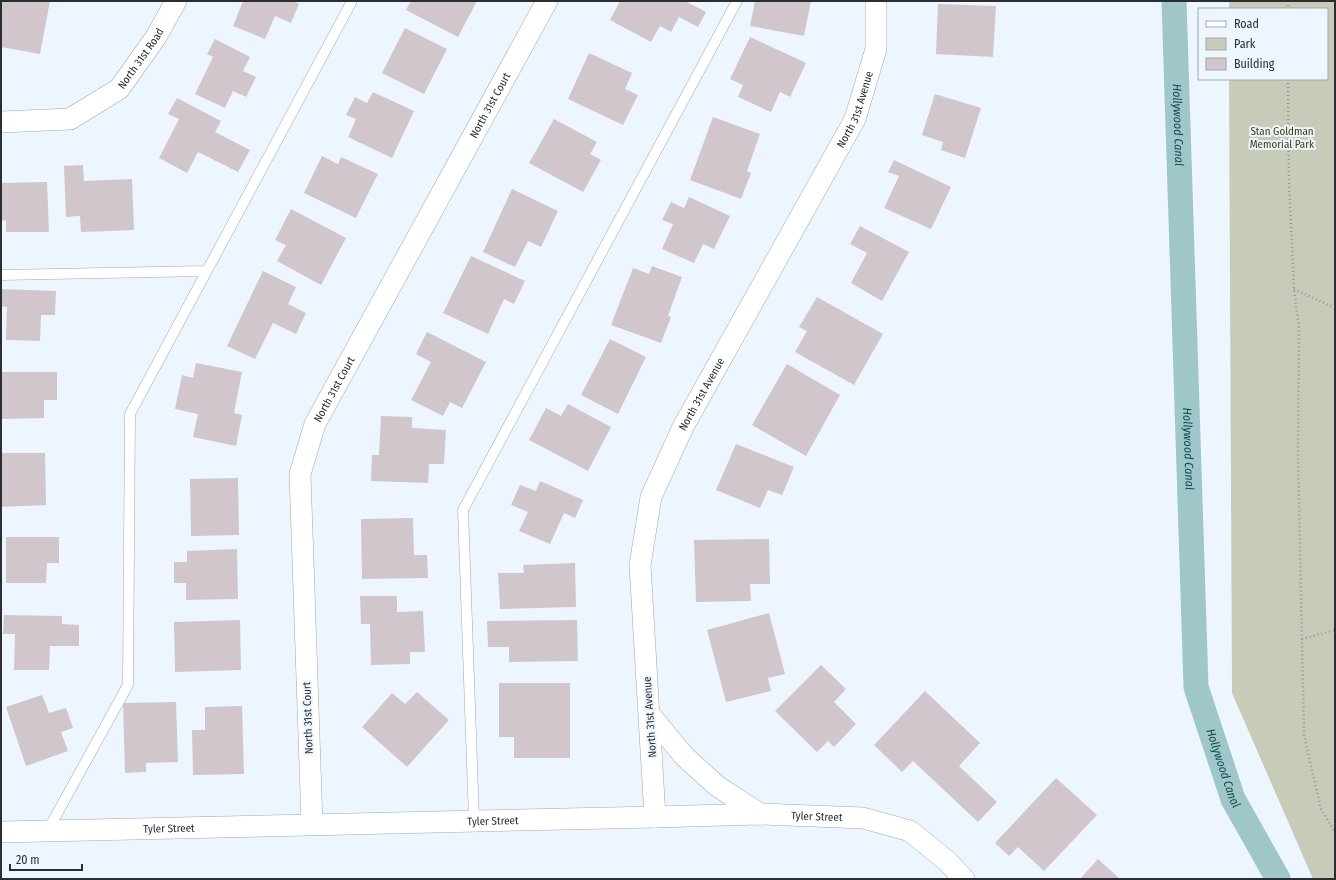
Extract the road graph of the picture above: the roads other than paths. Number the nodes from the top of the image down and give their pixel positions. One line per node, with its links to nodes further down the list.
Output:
1 (176, 1): 6 (street, North 31st Road)
2 (352, 1): 7 (lane)
3 (546, 1): 13 (street, North 31st Court)
4 (737, 1): 12 (lane)
5 (876, 1): 9 (street, North 31st Avenue)
6 (1, 122)
7 (206, 272): 8 (lane); 14 (lane)
8 (1, 276)
9 (650, 716): 10 (street); 11 (street, North 31st Avenue)
10 (760, 814): 11 (street, Tyler Street); 16 (street, Tyler Street)
11 (655, 817): 12 (street, Tyler Street)
12 (474, 820): 13 (street, Tyler Street)
13 (312, 824): 14 (street, Tyler Street)
14 (48, 830): 15 (street, Tyler Street)
15 (1, 832)
16 (964, 879)

